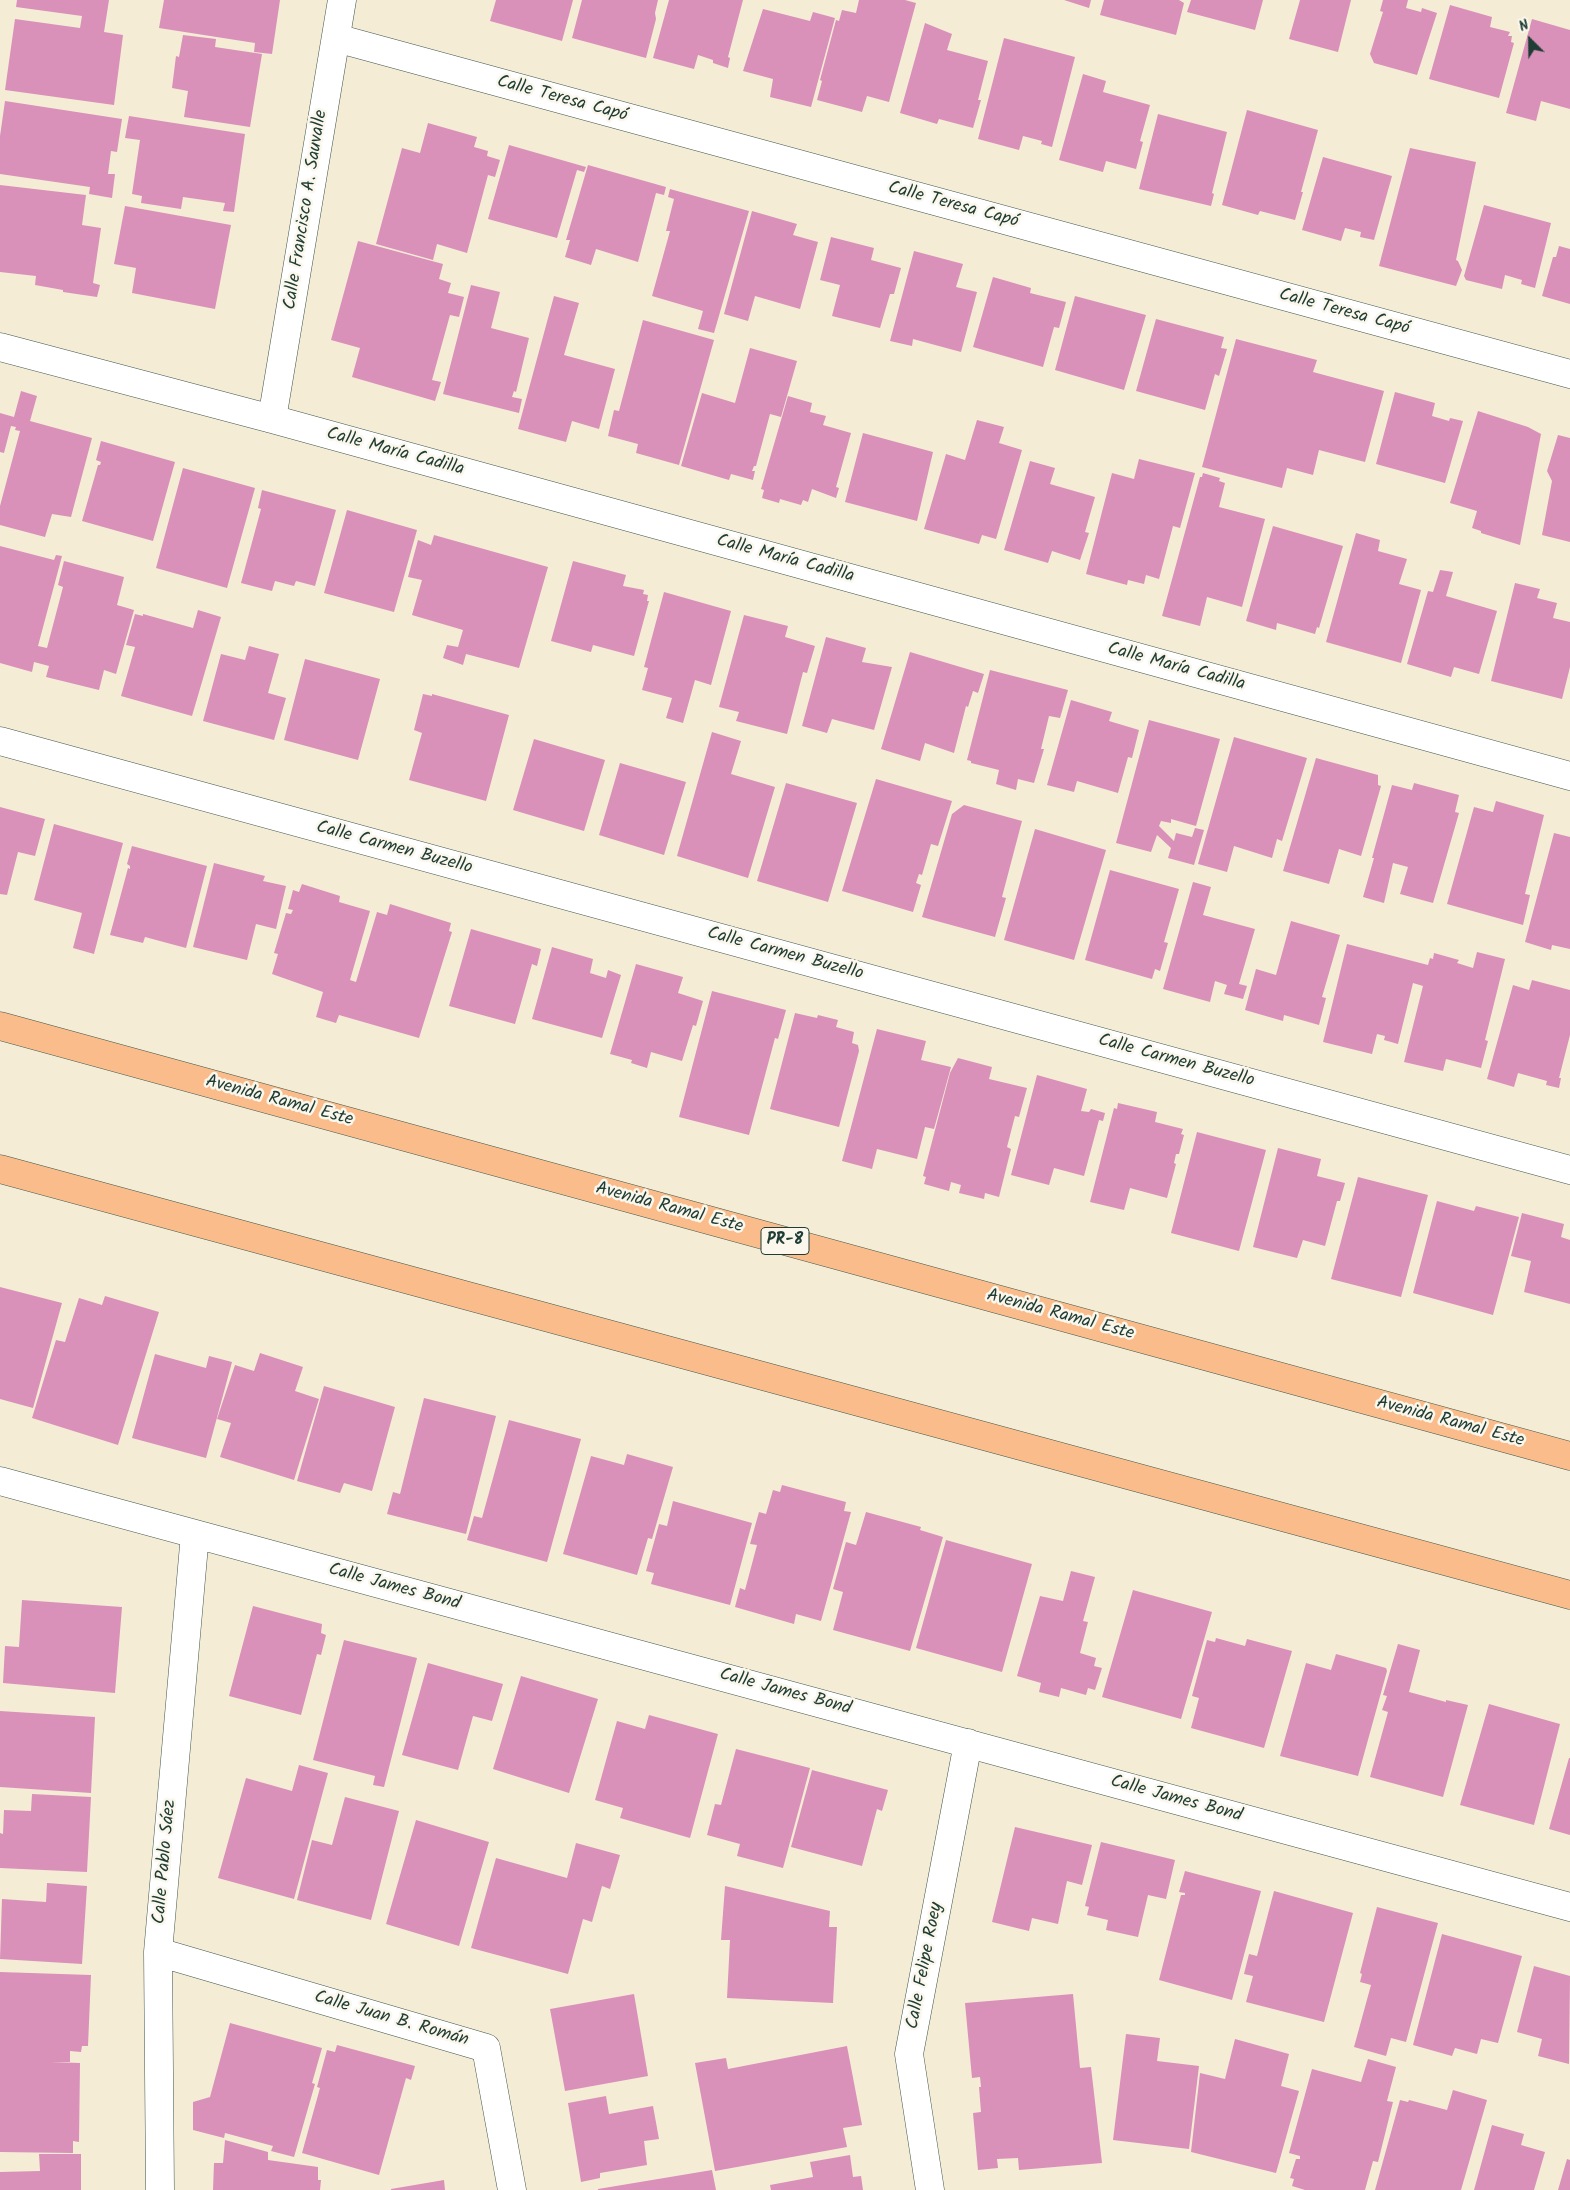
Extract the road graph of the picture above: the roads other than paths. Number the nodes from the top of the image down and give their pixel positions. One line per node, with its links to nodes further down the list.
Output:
1 (342, 0): 2 (street, Calle Francisco A. Sauvalle)
2 (336, 38): 4 (street, Calle Teresa Capó); 5 (street, Calle Francisco A. Sauvalle)
3 (0, 347): 5 (street, Calle María Cadilla)
4 (1570, 374)
5 (272, 419): 7 (street, Calle María Cadilla)
6 (0, 741): 10 (street, Calle Carmen Buzello)
7 (1570, 776)
8 (0, 1026): 11 (main road, Avenida Ramal Este / PR-8)
9 (0, 1169): 14 (main road)
10 (1570, 1170)
11 (1570, 1456)
12 (0, 1481): 13 (street, Calle James Bond)
13 (195, 1534): 15 (street, Calle James Bond); 17 (street, Calle Pablo Sáez)
14 (1570, 1595)
15 (968, 1743): 16 (street, Calle James Bond); 20 (street, Calle Felipe Roey)
16 (1570, 1907)
17 (158, 1952): 18 (street, Calle Pablo Sáez); 19 (street, Calle Juan B. Román)
18 (160, 2190)
19 (512, 2190)
20 (930, 2190)

